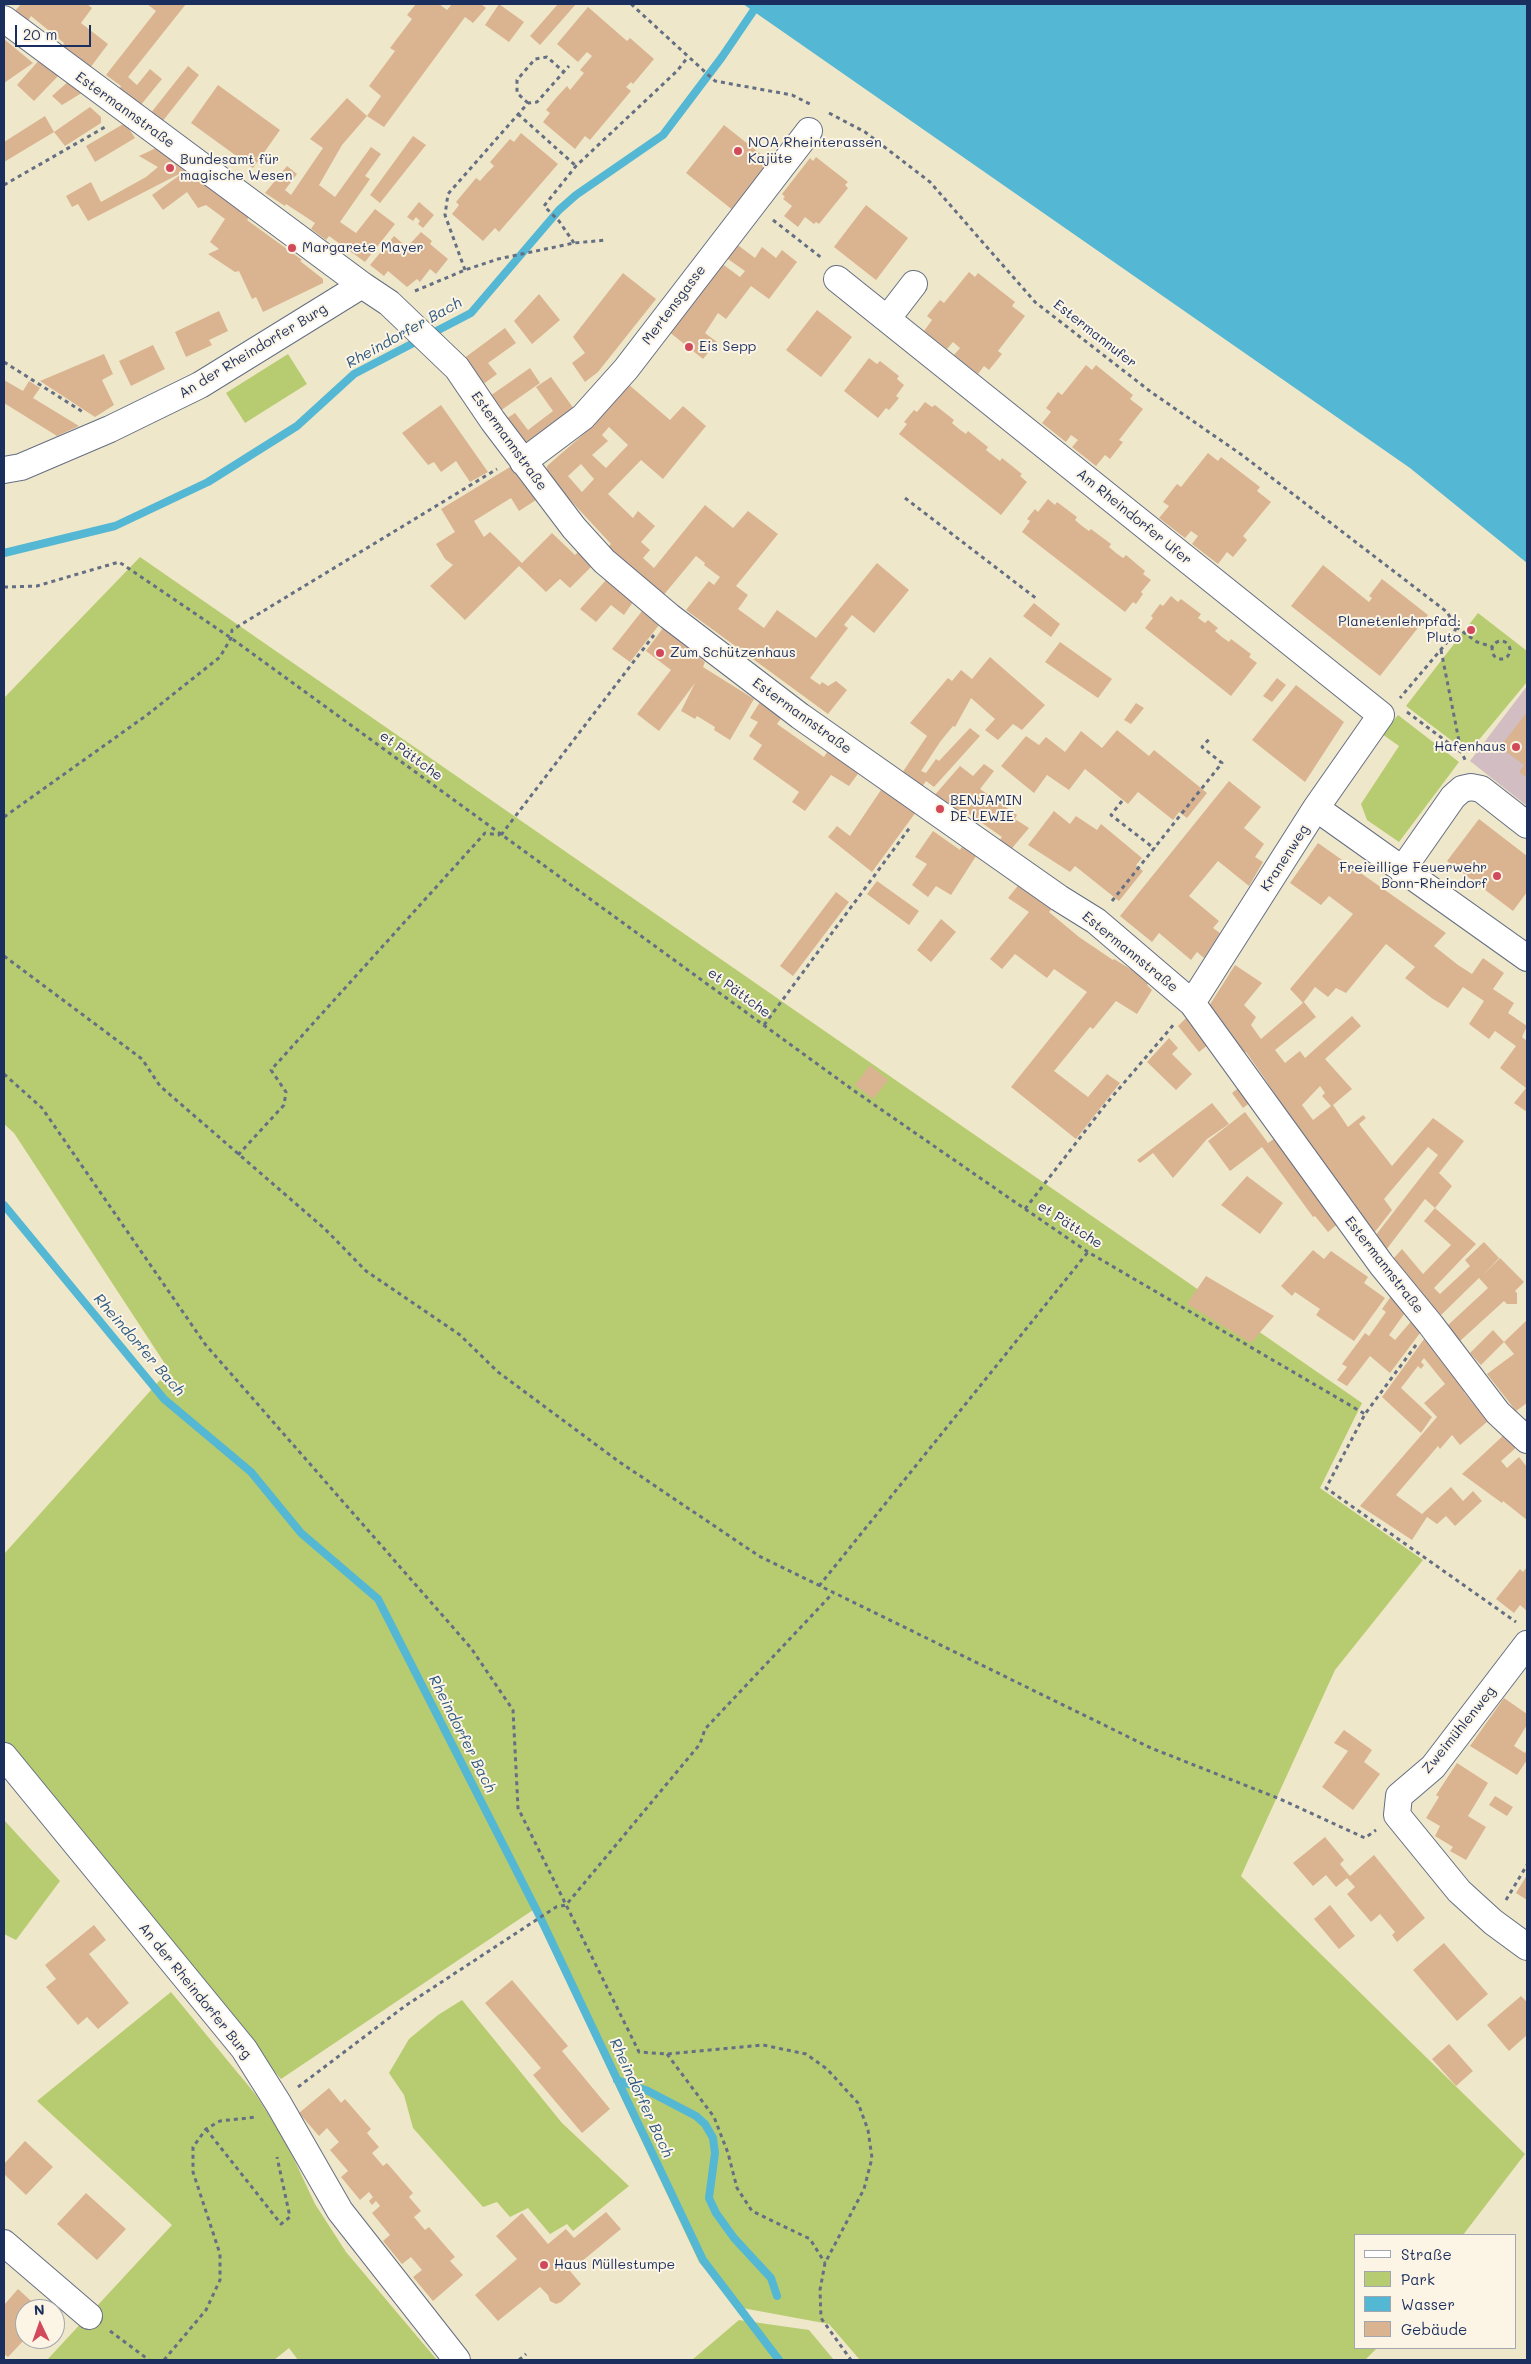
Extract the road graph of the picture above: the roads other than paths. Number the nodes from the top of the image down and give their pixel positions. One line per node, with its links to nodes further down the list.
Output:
1 (4, 19): 5 (street, Estermannstraße)
2 (816, 120): 7 (street, Mertensgasse)
3 (837, 279): 6 (street, Am Rheindorfer Ufer)
4 (914, 284): 6 (street)
5 (362, 285): 7 (street, Estermannstraße); 8 (street, An der Rheindorfer Burg)
6 (887, 319): 9 (street, Am Rheindorfer Ufer)
7 (523, 462): 14 (street, Estermannstraße)
8 (4, 470)
9 (1388, 709): 10 (street, Kranenweg)
10 (1316, 808): 12 (street); 14 (street, Kranenweg)
11 (1527, 826): 12 (street)
12 (1402, 870): 13 (street)
13 (1527, 958)
14 (1192, 1003): 15 (street, Estermannstraße)
15 (1527, 1440)
16 (1523, 1634): 18 (street, Zweimühlenweg)
17 (4, 1756): 21 (street, An der Rheindorfer Burg)
18 (1527, 1947)
19 (4, 2243): 20 (street)
20 (89, 2316)
21 (457, 2360)

